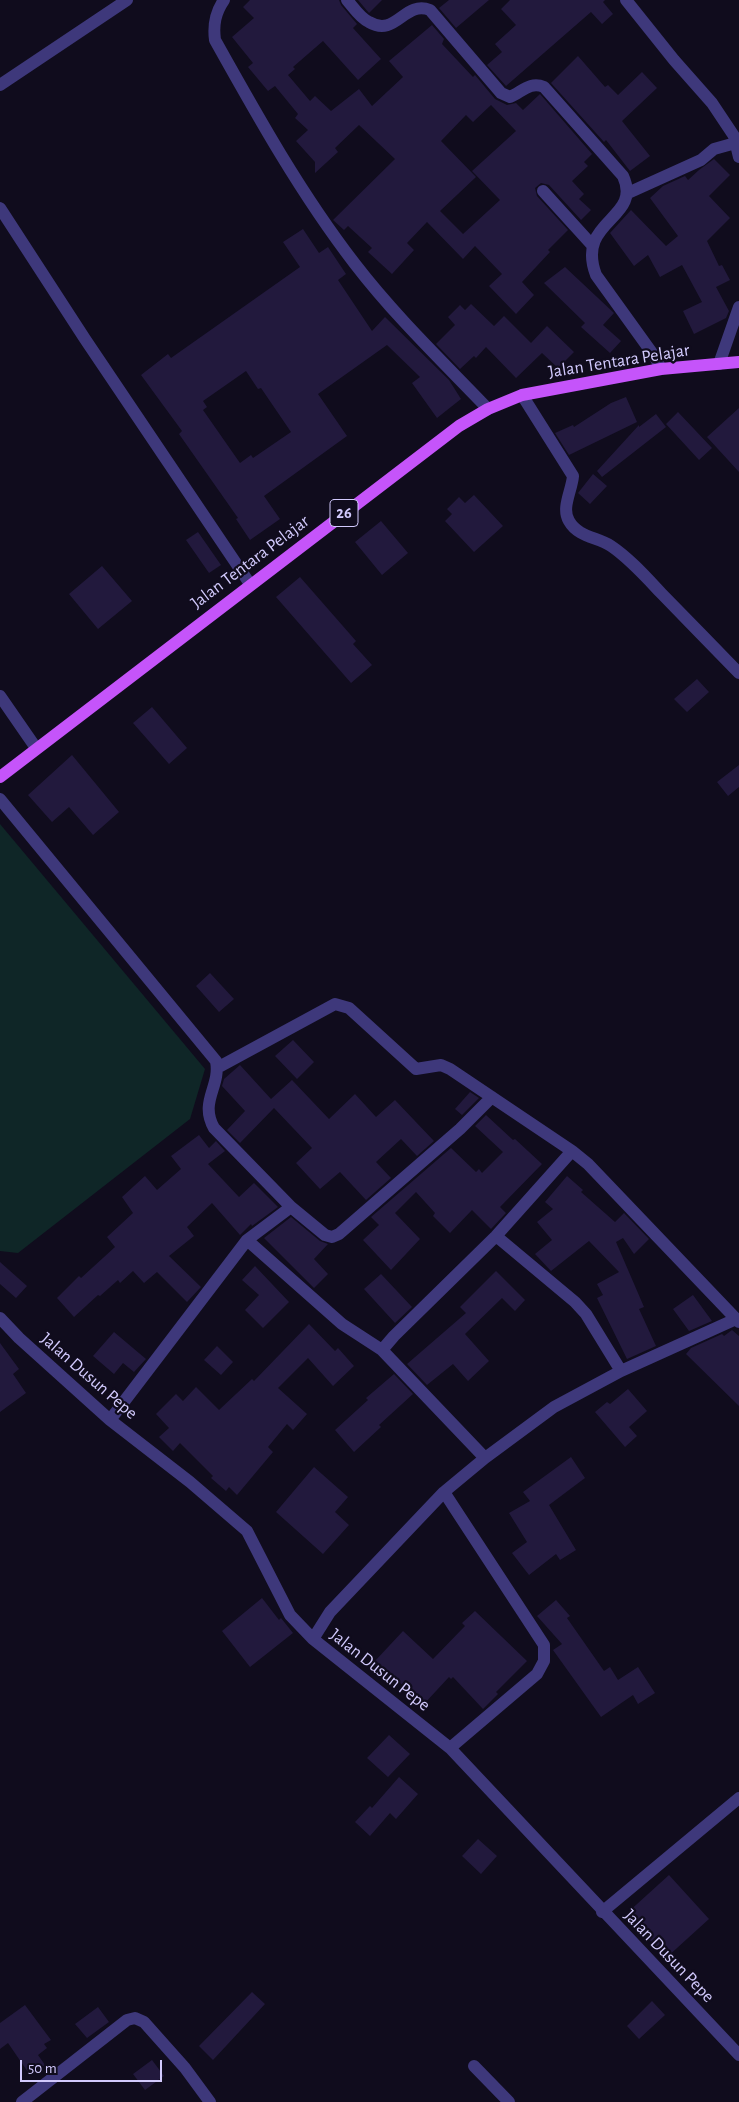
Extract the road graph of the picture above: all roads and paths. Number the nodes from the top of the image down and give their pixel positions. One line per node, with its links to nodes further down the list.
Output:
1 (127, 0): 5 (street)
2 (224, 0): 17 (street)
3 (347, 0): 9 (street)
4 (626, 0): 6 (street)
5 (0, 85)
6 (737, 143): 7 (street); 9 (street)
7 (739, 157)
8 (543, 191): 11 (street)
9 (628, 193): 11 (street)
10 (0, 208): 18 (street)
11 (592, 245): 15 (street)
12 (739, 307): 14 (street)
13 (739, 362): 14 (main road, Jalan Tentara Pelajar / 26)
14 (719, 364): 15 (main road, Jalan Tentara Pelajar / 26)
15 (661, 369): 16 (main road, Jalan Tentara Pelajar / 26)
16 (522, 395): 17 (main road, Jalan Tentara Pelajar / 26); 19 (street)
17 (488, 409): 18 (main road, Jalan Tentara Pelajar / 26)
18 (250, 584): 21 (main road, Jalan Tentara Pelajar / 26)
19 (739, 673)
20 (0, 696): 21 (street)
21 (36, 748): 22 (main road, Jalan Tentara Pelajar / 26)
22 (0, 776)
23 (0, 799): 24 (street)
24 (217, 1068): 25 (street); 27 (street)
25 (492, 1097): 26 (street); 27 (street)
26 (572, 1151): 28 (street); 30 (street)
27 (291, 1207): 29 (street)
28 (496, 1236): 32 (street); 33 (street)
29 (247, 1240): 32 (street); 34 (street)
30 (737, 1321): 33 (street)
31 (1, 1323): 34 (street, Jalan Dusun Pepe)
32 (382, 1350): 35 (street)
33 (621, 1371): 35 (street)
34 (110, 1420): 37 (street, Jalan Dusun Pepe)
35 (485, 1458): 36 (street)
36 (444, 1492): 37 (street); 38 (street)
37 (313, 1639): 38 (street, Jalan Dusun Pepe)
38 (450, 1748): 40 (street, Jalan Dusun Pepe)
39 (739, 1798): 40 (street)
40 (602, 1912): 41 (street, Jalan Dusun Pepe)
41 (739, 2055)
42 (474, 2066): 45 (street)
43 (22, 2102): 44 (street)
44 (210, 2102)
45 (509, 2102)

